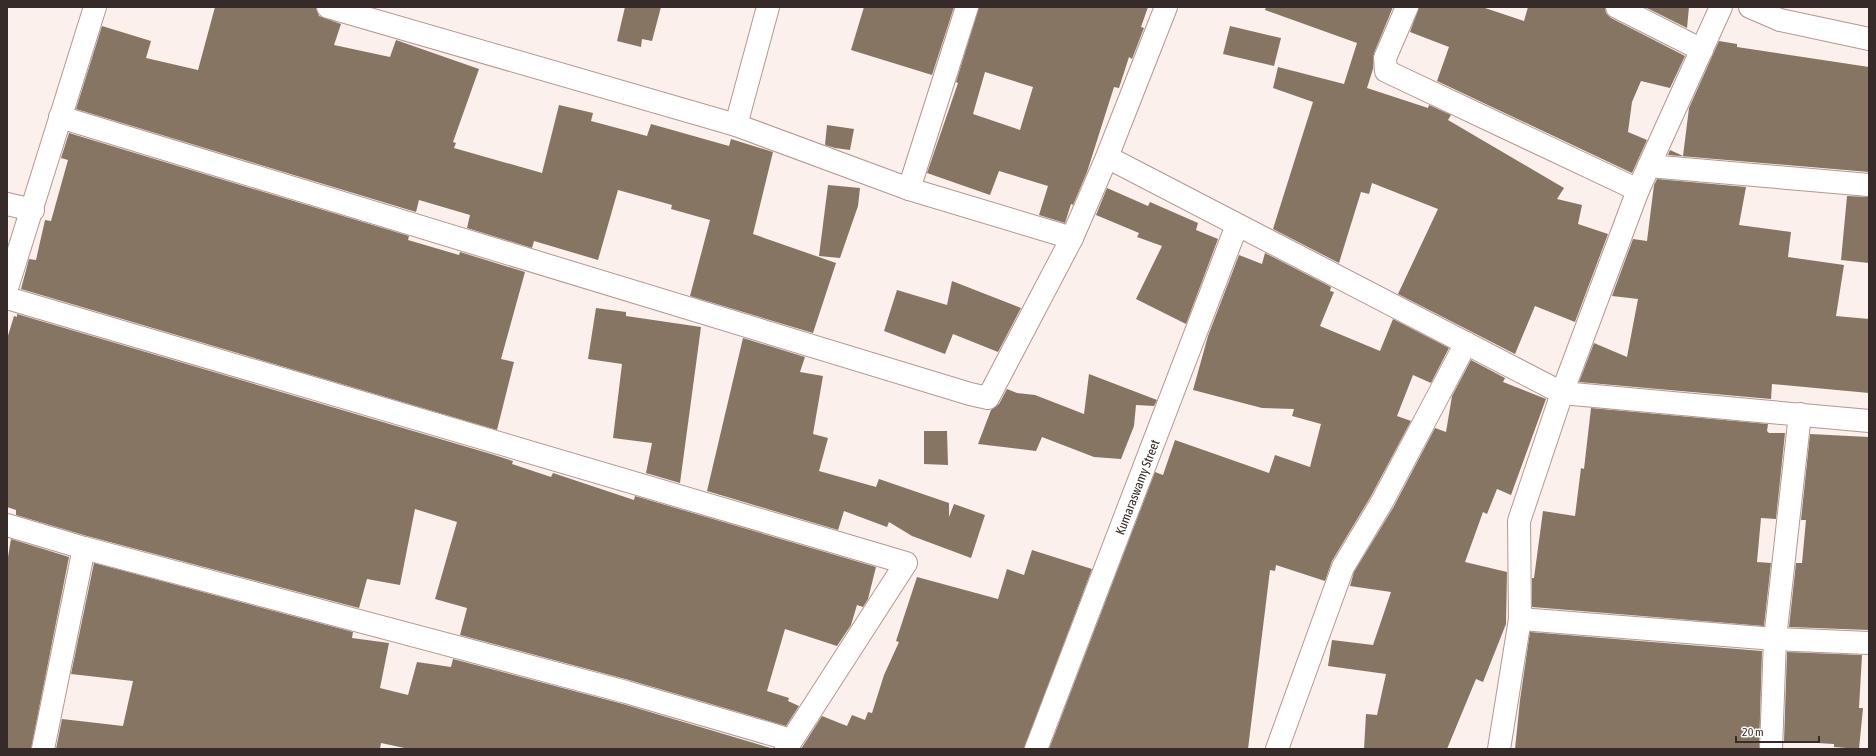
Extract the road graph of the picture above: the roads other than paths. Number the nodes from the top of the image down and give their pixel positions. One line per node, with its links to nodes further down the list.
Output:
1 (95, 7): 13 (street)
2 (328, 7): 14 (street)
3 (768, 7): 14 (street)
4 (967, 7): 18 (street)
5 (1166, 7): 15 (street)
6 (1407, 7): 19 (street)
7 (1617, 7): 12 (street)
8 (1721, 7): 12 (street)
9 (1750, 7): 10 (street)
10 (1781, 14): 11 (street)
11 (1869, 40)
12 (1702, 50): 16 (street)
13 (60, 117): 21 (street); 23 (street)
14 (736, 125): 18 (street)
15 (1107, 157): 22 (street); 23 (street)
16 (1649, 166): 17 (street); 19 (street)
17 (1869, 185)
18 (909, 189): 23 (street)
19 (1638, 190): 27 (street)
20 (7, 204): 21 (street)
21 (33, 210): 24 (street)
22 (1237, 226): 26 (street); 37 (street, Kumaraswamy Street)
23 (1072, 238)
24 (7, 288)
25 (7, 298): 35 (street)
26 (1466, 343): 27 (street); 38 (street)
27 (1562, 393): 28 (street); 32 (street)
28 (1800, 414): 29 (street); 33 (street)
29 (1869, 421)
30 (7, 525): 31 (street)
31 (84, 548): 35 (street); 36 (street)
32 (1520, 619): 33 (street); 39 (street)
33 (1775, 639): 34 (street); 40 (street)
34 (1869, 643)
35 (789, 745)
36 (43, 749)
37 (1036, 749)
38 (1277, 749)
39 (1499, 749)
40 (1771, 749)

